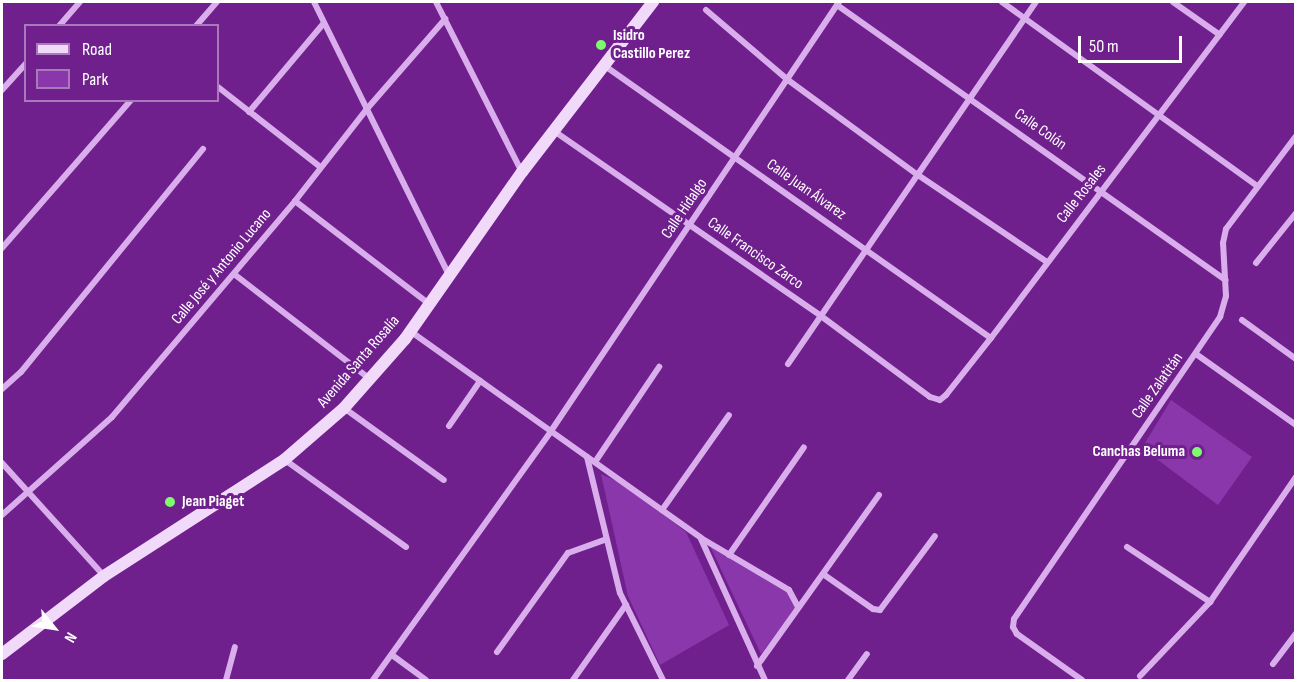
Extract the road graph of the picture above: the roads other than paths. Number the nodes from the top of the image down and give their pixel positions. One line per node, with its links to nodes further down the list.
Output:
1 (80, 2): 15 (street)
2 (218, 2): 16 (street)
3 (314, 2): 14 (street)
4 (436, 2): 13 (street)
5 (653, 2): 19 (street, Avenida Santa Rosalía)
6 (1002, 2): 12 (street)
7 (1036, 2): 12 (street)
8 (1173, 2): 17 (street)
9 (1244, 2): 17 (street, Calle Rosales)
10 (838, 3): 20 (street, Calle Hidalgo); 23 (street, Calle Colón)
11 (706, 10): 20 (street)
12 (1025, 17): 23 (street); 27 (street)
13 (445, 19): 25 (street, Calle José y Antonio Lucano); 33 (street)
14 (324, 23): 25 (street); 26 (street)
15 (61, 24)
16 (198, 24)
17 (1220, 35): 27 (street, Calle Rosales)
18 (24, 65): 22 (street)
19 (605, 66): 28 (street, Avenida Santa Rosalía); 31 (street, Calle Juan Álvarez)
20 (788, 80): 31 (street, Calle Hidalgo); 34 (street)
21 (219, 88): 26 (street)
22 (2, 90)
23 (970, 98): 34 (street); 36 (street, Calle Colón)
24 (128, 102): 40 (street)
25 (366, 110): 32 (street, Calle José y Antonio Lucano); 45 (street)
26 (249, 112): 32 (street)
27 (1161, 114): 35 (street); 36 (street, Calle Rosales)
28 (554, 131): 33 (street, Avenida Santa Rosalía); 39 (street, Calle Francisco Zarco)
29 (1296, 136): 35 (street, Calle Zalatitán)
30 (203, 149): 58 (street)
31 (736, 158): 39 (street, Calle Hidalgo); 41 (street, Calle Juan Álvarez)
32 (320, 166): 37 (street, Calle José y Antonio Lucano)
33 (522, 172): 45 (street, Avenida Santa Rosalía)
34 (918, 175): 41 (street); 42 (street)
35 (1257, 186): 46 (street, Calle Zalatitán)
36 (1102, 190): 42 (street, Calle Rosales); 46 (street, Calle Colón)
37 (295, 201): 44 (street, Calle José y Antonio Lucano); 47 (street)
38 (1296, 213): 43 (street)
39 (690, 225): 48 (street, Calle Francisco Zarco); 64 (street, Calle Hidalgo)
40 (2, 248)
41 (867, 250): 48 (street); 51 (street, Calle Juan Álvarez)
42 (1047, 262): 51 (street, Calle Rosales)
43 (1256, 263)
44 (234, 274): 56 (street); 72 (street, Calle José y Antonio Lucano)
45 (449, 276): 47 (street, Avenida Santa Rosalía)
46 (1226, 280): 52 (street, Calle Zalatitán)
47 (429, 304): 50 (street, Avenida Santa Rosalía)
48 (821, 316): 54 (street); 59 (street, Calle Francisco Zarco)
49 (1242, 320): 53 (street)
50 (410, 331): 56 (street, Avenida Santa Rosalía); 57 (street)
51 (991, 338): 59 (street, Calle Rosales)
52 (1196, 354): 62 (street); 103 (street, Calle Zalatitán)
53 (1296, 359)
54 (788, 364)
55 (659, 367): 68 (street)
56 (370, 380): 60 (street, Avenida Santa Rosalía)
57 (480, 381): 63 (street); 64 (street)
58 (2, 389)
59 (940, 400)
60 (344, 408): 67 (street, Avenida Santa Rosalía); 71 (street)
61 (729, 415): 74 (street)
62 (1296, 425)
63 (449, 426)
64 (551, 431): 66 (street); 92 (street, Calle Hidalgo)
65 (804, 447): 81 (street)
66 (587, 457): 68 (street); 78 (street)
67 (284, 460): 79 (street); 83 (street, Avenida Santa Rosalía)
68 (595, 462): 74 (street)
69 (2, 463): 72 (street)
70 (1296, 477): 84 (street)
71 (444, 480)
72 (28, 492): 75 (street, Calle José y Antonio Lucano); 83 (street)
73 (879, 495): 82 (street)
74 (662, 510): 77 (street)
75 (2, 515)
76 (935, 536): 82 (street)
77 (701, 538): 81 (street); 94 (street)
78 (607, 539): 85 (street); 89 (street)
79 (406, 547)
80 (1127, 547): 84 (street)
81 (729, 555): 86 (street)
82 (823, 574): 86 (street)
83 (104, 576): 90 (street, Avenida Santa Rosalía)
84 (1210, 602): 95 (street)
85 (626, 605): 99 (street); 100 (street)
86 (798, 607): 94 (street)
87 (1296, 633): 93 (street)
88 (235, 647): 96 (street)
89 (497, 652)
90 (2, 654)
91 (867, 654): 102 (street)
92 (392, 655): 97 (street, Calle Hidalgo); 98 (street)
93 (1273, 664)
94 (757, 666): 101 (street)
95 (1140, 676)
96 (226, 681)
97 (372, 681)
98 (426, 681)
99 (573, 681)
100 (663, 681)
101 (765, 681)
102 (848, 681)
103 (1082, 681)

